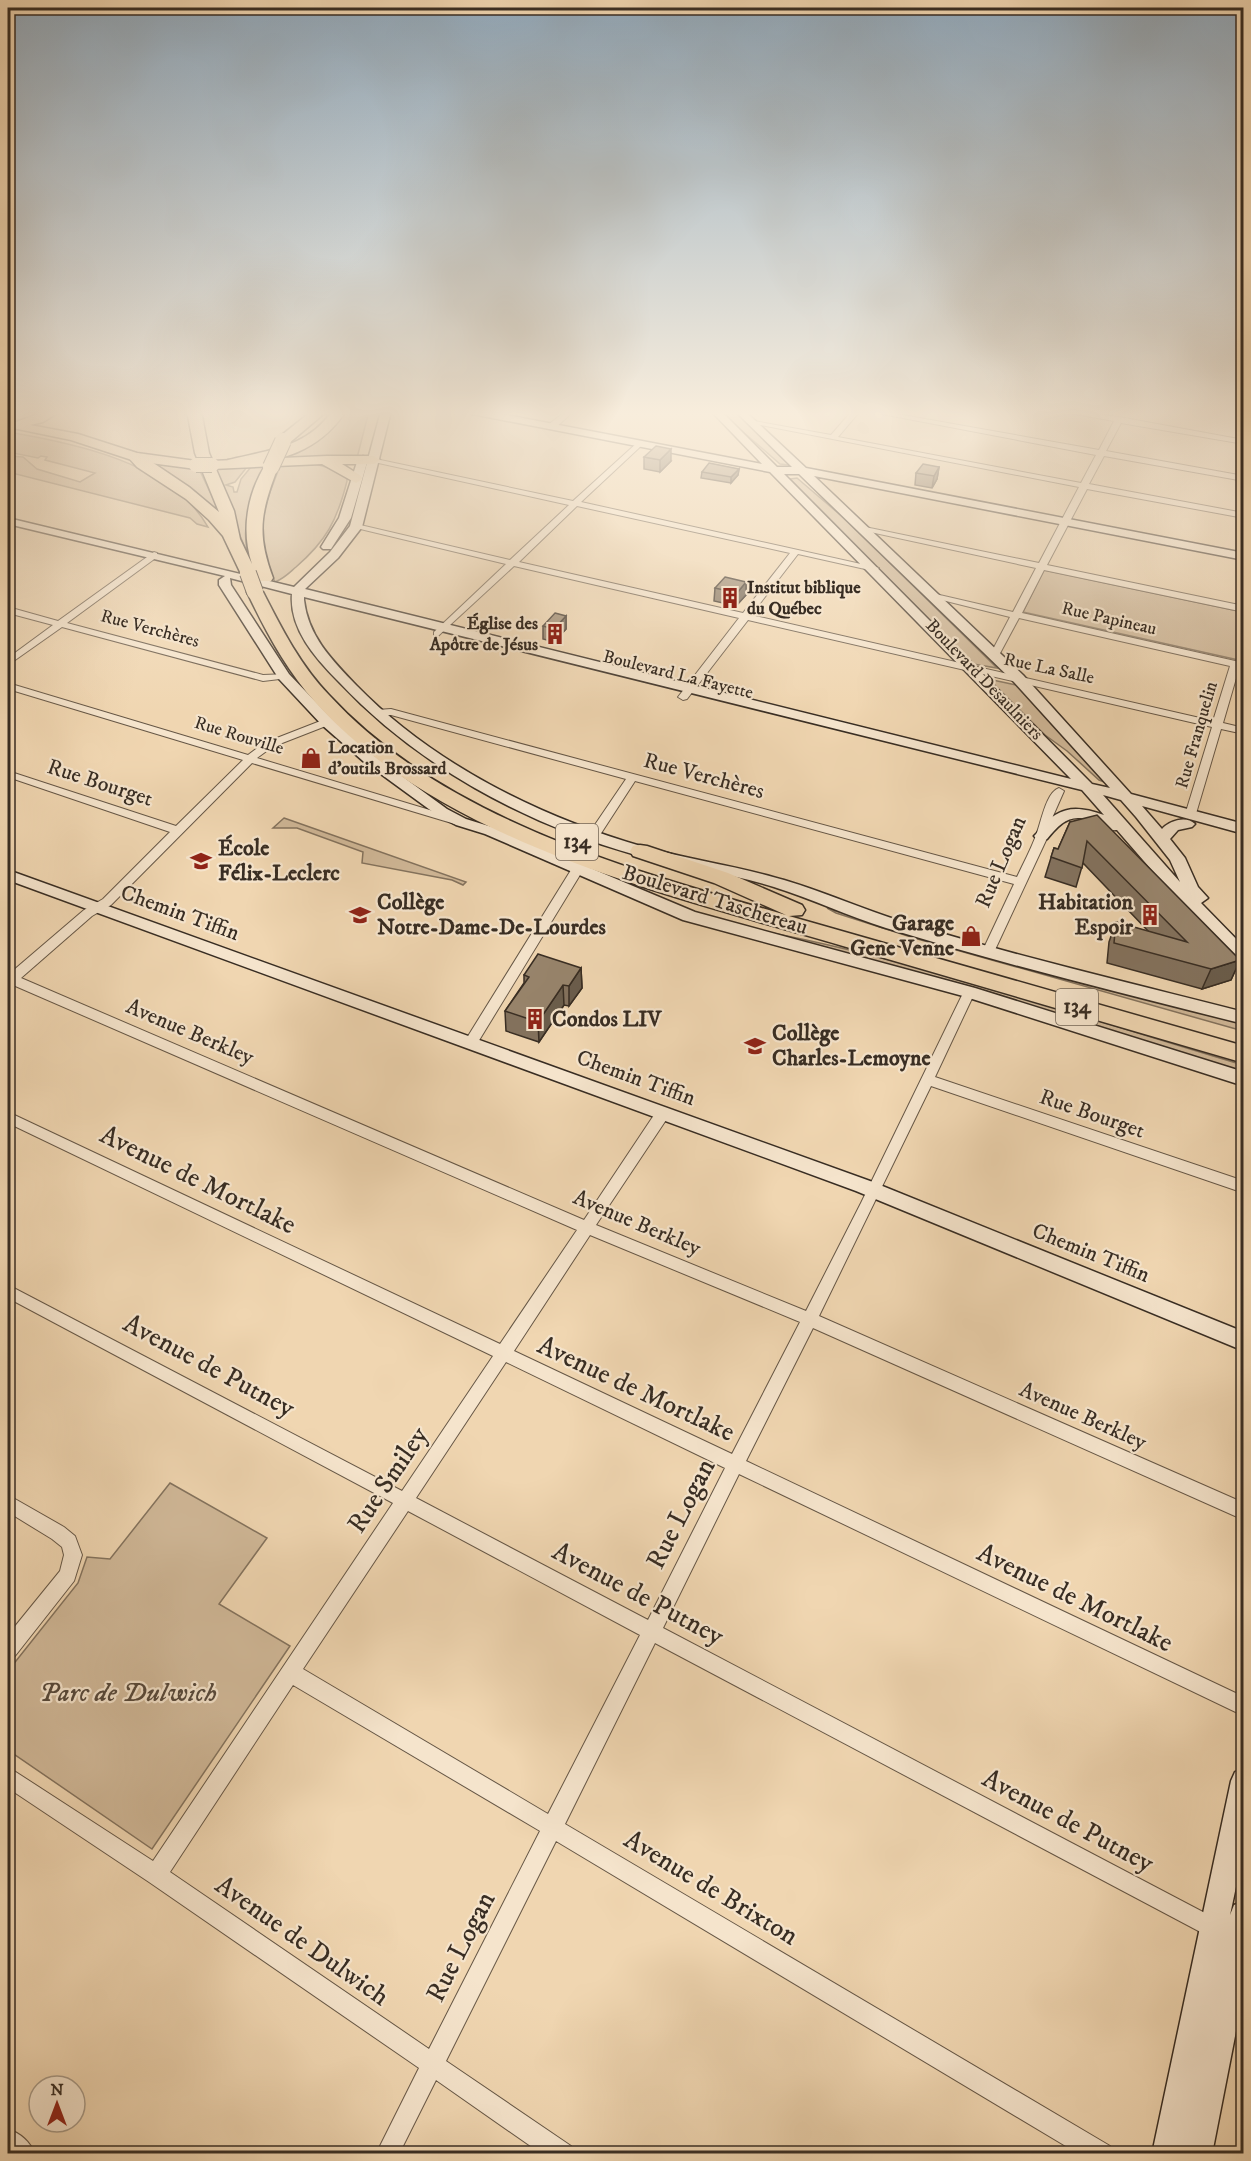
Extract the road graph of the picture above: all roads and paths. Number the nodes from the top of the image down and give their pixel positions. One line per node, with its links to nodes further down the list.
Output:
1 (209, 512): 18 (highway)
2 (226, 512): 18 (highway, Boulevard Taschereau)
3 (255, 512): 26 (highway, Boulevard Taschereau / 134, bridge)
4 (346, 512): 27 (street)
5 (359, 512): 16 (street)
6 (565, 512): 22 (street)
7 (611, 512): 19 (street)
8 (818, 512): 24 (street, Boulevard Desaulniers)
9 (846, 512): 17 (street, Boulevard Desaulniers)
10 (1017, 512): 15 (street)
11 (1070, 512): 15 (street)
12 (1222, 512): 13 (street)
13 (1244, 516)
14 (8, 521): 20 (street, Boulevard La Fayette)
15 (1065, 521): 21 (street); 23 (street)
16 (356, 527): 22 (street, Rue La Salle); 28 (street)
17 (865, 530): 23 (street); 29 (street, Boulevard Desaulniers)
18 (232, 539): 26 (highway, Boulevard Taschereau / 134, bridge)
19 (796, 551): 24 (street); 36 (street)
20 (150, 557): 25 (street, Boulevard La Fayette); 38 (street)
21 (1244, 557)
22 (511, 562): 36 (street, Rue La Salle); 39 (street)
23 (1042, 566): 32 (street); 35 (street)
24 (874, 568): 43 (street, Boulevard Desaulniers)
25 (228, 577): 27 (street, Boulevard La Fayette); 44 (street, Boulevard Taschereau)
26 (260, 585): 27 (highway, Boulevard Taschereau / 134); 58 (highway, Boulevard Taschereau / 134)
27 (279, 593): 28 (street, Boulevard La Fayette); 79 (highway, Boulevard Taschereau / 134)
28 (298, 595): 31 (street, Boulevard La Fayette); 37 (street, Boulevard Taschereau); 39 (street, Boulevard La Fayette)
29 (931, 596): 30 (street, Rue Papineau); 34 (street, Boulevard Desaulniers)
30 (967, 604): 34 (street, Rue Papineau); 35 (street, Rue Papineau)
31 (330, 606): 37 (street); 39 (street, Boulevard La Fayette)
32 (1244, 609)
33 (8, 610): 38 (street, Rue Verchères)
34 (947, 610): 40 (street, Boulevard Desaulniers)
35 (1016, 615): 40 (street); 42 (street, Rue Papineau)
36 (745, 616): 43 (street, Rue La Salle); 47 (street)
37 (299, 618): 48 (street, Boulevard Taschereau)
38 (61, 624): 41 (street); 44 (street, Rue Verchères)
39 (440, 631): 47 (street, Boulevard La Fayette)
40 (995, 655): 45 (street, Boulevard Desaulniers)
41 (8, 662)
42 (1239, 665): 50 (street, Rue Franquelin)
43 (975, 670): 45 (street, Rue La Salle); 53 (street, Boulevard Desaulniers)
44 (284, 676): 49 (street, Boulevard Taschereau)
45 (1018, 678): 50 (street, Rue La Salle); 60 (street, Boulevard Desaulniers)
46 (8, 686): 52 (street, Rue Rouville)
47 (686, 693): 56 (street, Boulevard La Fayette); 59 (street, Boulevard La Fayette)
48 (377, 713): 55 (street, Rue Verchères); 68 (street, Boulevard Taschereau)
49 (327, 722): 52 (street); 64 (street, Boulevard Taschereau)
50 (1218, 725): 51 (street, Rue La Salle); 63 (street, Rue Franquelin)
51 (1244, 731)
52 (250, 758): 64 (street, Rue Rouville); 66 (street)
53 (1066, 765): 56 (street); 57 (street, Boulevard Desaulniers)
54 (8, 774): 66 (street, Rue Bourget)
55 (633, 777): 68 (street); 76 (street, Rue Verchères)
56 (1048, 778): 57 (street, Boulevard La Fayette)
57 (1088, 787): 60 (street, Boulevard La Fayette); 61 (street, Boulevard Desaulniers)
58 (439, 790): 67 (highway); 79 (highway, Boulevard Taschereau / 134)
59 (1059, 791): 61 (street, Boulevard La Fayette); 69 (street, Rue Logan)
60 (1128, 798): 62 (street, Boulevard Desaulniers); 63 (street, Boulevard La Fayette)
61 (1102, 803): 62 (street, Boulevard La Fayette); 72 (street, Boulevard Desaulniers)
62 (1141, 814): 63 (street, Boulevard La Fayette); 70 (street, Boulevard Desaulniers)
63 (1189, 819): 65 (street, Boulevard La Fayette); 70 (street); 71 (street, Boulevard La Fayette)
64 (460, 822): 67 (street, Boulevard Taschereau)
65 (1244, 829)
66 (179, 831): 78 (street)
67 (490, 831): 74 (street, Boulevard Taschereau)
68 (594, 836): 73 (street, Boulevard Taschereau)
69 (1042, 836): 72 (street); 76 (street, Rue Logan)
70 (1161, 839): 80 (street, Boulevard Desaulniers)
71 (1244, 839)
72 (1137, 844): 82 (street, Boulevard Desaulniers)
73 (640, 851): 79 (highway); 81 (street, Boulevard Taschereau)
74 (577, 870): 77 (street, Boulevard Taschereau); 87 (street)
75 (8, 875): 78 (street, Chemin Tiffin)
76 (1020, 882): 81 (street, Rue Logan)
77 (646, 896): 79 (highway); 84 (street, Boulevard Taschereau)
78 (97, 908): 83 (street); 87 (street, Chemin Tiffin)
79 (787, 915): 86 (highway, Boulevard Taschereau / 134); 88 (highway, Boulevard Taschereau / 134)
80 (1244, 942)
81 (988, 952): 85 (street, Boulevard Taschereau)
82 (1244, 957)
83 (9, 980): 95 (street, Avenue Berkley)
84 (969, 992): 89 (street, Rue Logan); 90 (street, Boulevard Taschereau)
85 (1244, 1018)
86 (1244, 1040)
87 (470, 1044): 91 (street, Chemin Tiffin)
88 (1244, 1055)
89 (927, 1079): 93 (street, Rue Bourget); 94 (street, Rue Logan)
90 (1244, 1080)
91 (663, 1113): 94 (street, Chemin Tiffin); 95 (street, Rue Smiley)
92 (8, 1117): 99 (street, Avenue de Mortlake)
93 (1244, 1187)
94 (874, 1191): 97 (street, Rue Logan); 98 (street, Chemin Tiffin)
95 (588, 1228): 97 (street, Avenue Berkley); 99 (street, Rue Smiley)
96 (8, 1291): 101 (street, Avenue de Putney)
97 (809, 1319): 100 (street, Rue Logan); 103 (street, Avenue Berkley)
98 (1244, 1342)
99 (503, 1354): 100 (street, Avenue de Mortlake); 101 (street, Rue Smiley)
100 (736, 1464): 104 (street, Rue Logan); 107 (street, Avenue de Mortlake)
101 (405, 1500): 104 (street, Avenue de Putney); 106 (street, Rue Smiley)
102 (8, 1503): 105 (street)
103 (1244, 1512)
104 (651, 1632): 110 (street, Rue Logan); 112 (street, Avenue de Putney)
105 (8, 1649)
106 (291, 1672): 110 (street, Avenue de Brixton); 111 (street, Rue Smiley)
107 (1244, 1707)
108 (8, 1777): 111 (street, Avenue de Dulwich)
109 (1244, 1781): 112 (street)
110 (552, 1827): 113 (street, Rue Logan); 118 (street, Avenue de Brixton)
111 (156, 1875): 113 (street, Avenue de Dulwich)
112 (1235, 1932): 119 (street); 120 (street)
113 (432, 2066): 116 (street, Rue Logan); 117 (street, Avenue de Dulwich)
114 (8, 2140): 115 (street)
115 (24, 2154)
116 (387, 2154)
117 (563, 2154)
118 (1102, 2154)
119 (1167, 2154)
120 (1197, 2154)

